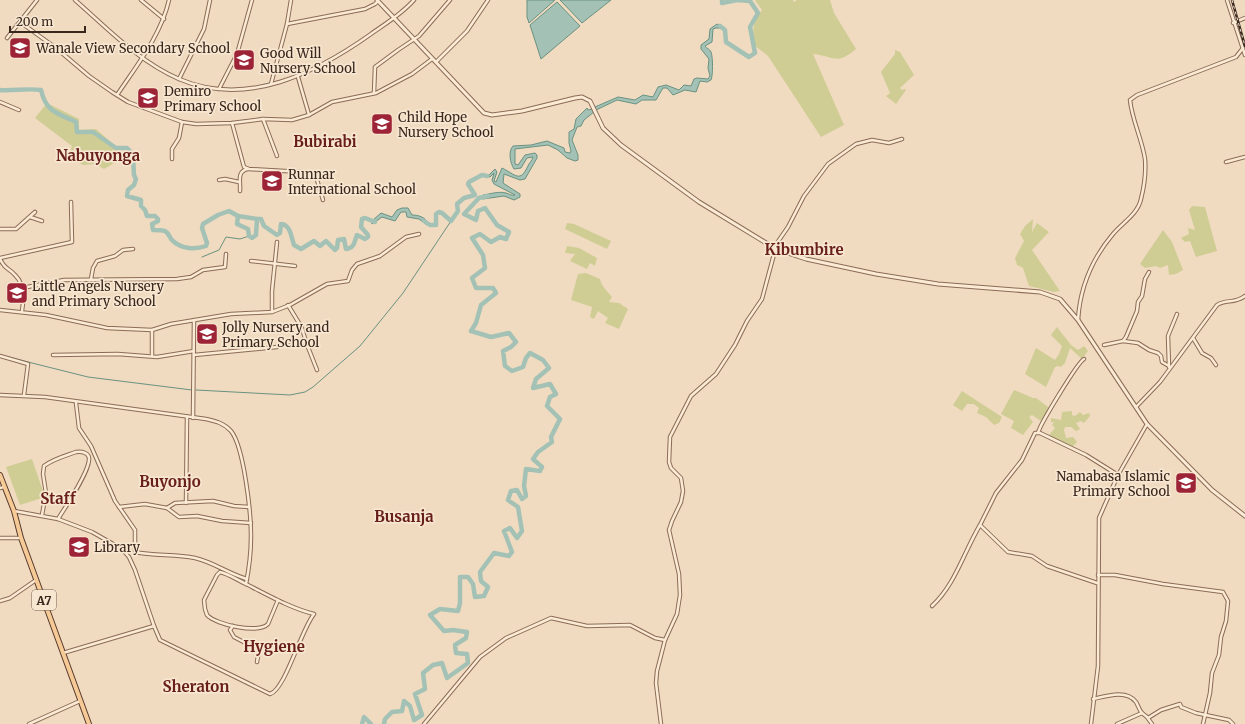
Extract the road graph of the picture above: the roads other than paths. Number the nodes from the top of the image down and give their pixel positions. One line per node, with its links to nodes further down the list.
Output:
1 (37, 0): 16 (street)
2 (75, 0): 23 (street)
3 (141, 0): 15 (street)
4 (169, 0): 15 (street)
5 (210, 0): 27 (street)
6 (252, 0): 29 (street)
7 (291, 0): 18 (street)
8 (377, 0): 13 (street); 18 (street)
9 (414, 0): 13 (street)
10 (450, 0): 20 (street)
11 (488, 0): 25 (street)
12 (1227, 0): 17 (street)
13 (395, 17): 20 (street); 26 (street)
14 (1245, 18): 17 (street)
15 (164, 19): 23 (street)
16 (20, 22): 19 (street); 31 (street)
17 (1233, 23): 21 (street)
18 (287, 24): 28 (street)
19 (7, 38)
20 (414, 41): 24 (street); 30 (street)
21 (1244, 50): 22 (street); 74 (street)
22 (1245, 55)
23 (142, 58): 27 (street); 31 (street)
24 (432, 58): 25 (street); 30 (street)
25 (436, 62): 58 (street)
26 (298, 77): 28 (street); 34 (street)
27 (178, 79): 29 (street)
28 (271, 84): 29 (street)
29 (219, 89)
30 (374, 93): 34 (street)
31 (118, 95): 36 (street)
32 (0, 102): 33 (street)
33 (19, 110)
34 (309, 115): 35 (street)
35 (263, 119): 37 (street); 39 (street)
36 (182, 122): 37 (street); 41 (street)
37 (232, 123): 43 (street)
38 (902, 139): 58 (street)
39 (276, 156)
40 (1245, 157): 42 (street)
41 (172, 159)
42 (1226, 162)
43 (249, 170): 44 (street); 47 (street)
44 (315, 173): 45 (street); 49 (street)
45 (320, 173)
46 (219, 180): 47 (street)
47 (239, 182): 48 (street)
48 (240, 191)
49 (323, 200)
50 (71, 202): 60 (street)
51 (35, 212): 52 (street)
52 (30, 217): 53 (street); 54 (street)
53 (42, 221)
54 (0, 229)
55 (419, 234): 68 (street)
56 (277, 242): 62 (street)
57 (133, 249): 65 (street)
58 (776, 249): 74 (street); 123 (street)
59 (226, 254): 65 (street)
60 (0, 258): 66 (street)
61 (251, 260): 62 (street)
62 (275, 263): 63 (street); 71 (street)
63 (295, 266)
64 (1149, 272): 77 (street)
65 (91, 279): 66 (street)
66 (22, 288): 70 (street)
67 (1245, 296): 76 (street)
68 (288, 305): 71 (street); 78 (street)
69 (0, 310): 70 (street)
70 (22, 311): 75 (street)
71 (272, 312): 73 (street)
72 (1177, 314): 88 (street)
73 (194, 320): 75 (street); 82 (street)
74 (1078, 320): 93 (street)
75 (152, 330): 84 (street)
76 (1193, 338): 87 (street); 88 (street)
77 (1123, 341): 79 (street); 88 (street)
78 (306, 342): 80 (street); 89 (street)
79 (1104, 345)
80 (288, 346)
81 (277, 347): 82 (street)
82 (194, 353): 84 (street); 95 (street)
83 (53, 355): 84 (street)
84 (152, 355)
85 (0, 356): 91 (street)
86 (1084, 360): 97 (street)
87 (1216, 365)
88 (1169, 368): 93 (street)
89 (317, 370)
90 (0, 395): 91 (street)
91 (24, 395): 92 (street)
92 (76, 403): 94 (street); 102 (street)
93 (1136, 407): 96 (street)
94 (187, 417): 95 (street); 101 (street)
95 (192, 418): 103 (street)
96 (1146, 424): 99 (street); 107 (street)
97 (1038, 432): 99 (street); 110 (street)
98 (0, 475): 100 (main road, A7)
99 (1118, 475): 113 (street)
100 (2, 488): 105 (main road, A7)
101 (186, 503): 103 (street); 104 (street)
102 (119, 507): 104 (street); 114 (street)
103 (248, 507): 109 (street)
104 (167, 508): 109 (street)
105 (14, 512): 106 (street); 112 (main road, A7)
106 (42, 515): 108 (street); 108 (street)
107 (1245, 516)
108 (58, 519): 121 (street)
109 (250, 523): 114 (street)
110 (980, 525): 116 (street); 120 (street)
111 (0, 538): 112 (street)
112 (21, 538): 115 (main road, A7)
113 (1098, 575): 116 (street); 129 (street)
114 (247, 579): 117 (street)
115 (36, 580): 119 (street); 124 (main road, A7)
116 (1097, 583): 126 (street)
117 (246, 584): 118 (street); 122 (street)
118 (278, 600): 121 (street); 122 (street)
119 (0, 601)
120 (932, 606)
121 (154, 626): 124 (street)
122 (234, 626): 125 (street)
123 (665, 640): 133 (street); 134 (street)
124 (63, 653): 127 (main road, A7)
125 (257, 662)
126 (1093, 698): 128 (street); 135 (street)
127 (80, 701): 131 (street); 132 (main road, A7)
128 (1142, 713): 130 (street); 136 (street)
129 (1206, 715): 130 (street); 138 (street); 139 (street)
130 (1148, 718): 137 (street)
131 (29, 724)
132 (89, 724)
133 (424, 724)
134 (661, 724)
135 (1091, 724)
136 (1118, 724)
137 (1152, 724)
138 (1203, 724)
139 (1233, 724)

